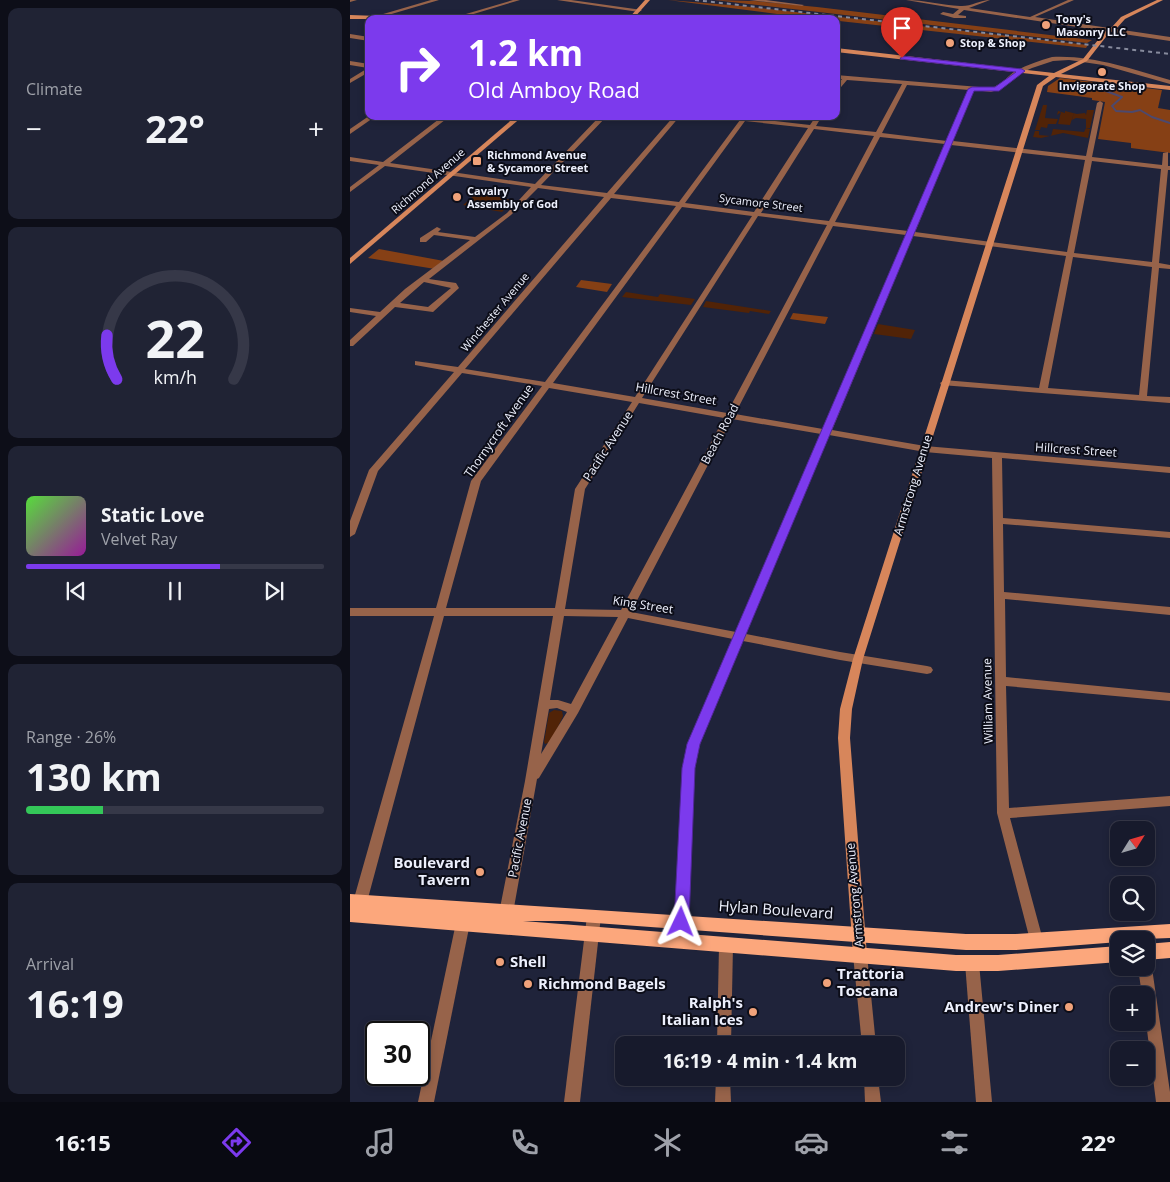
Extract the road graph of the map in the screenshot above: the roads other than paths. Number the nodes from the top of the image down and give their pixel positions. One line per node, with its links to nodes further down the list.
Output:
1 (355, 0): 11 (street)
2 (437, 0): 16 (street)
3 (518, 0): 17 (street)
4 (559, 0): 14 (street)
5 (648, 0): 14 (street)
6 (751, 0): 12 (street)
7 (908, 0): 13 (street)
8 (988, 0): 13 (street)
9 (1072, 0): 23 (street)
10 (1161, 0): 24 (street, Armstrong Avenue)
11 (350, 1)
12 (802, 5)
13 (963, 8): 19 (street); 23 (street)
14 (639, 10): 18 (street)
15 (943, 14): 19 (street)
16 (383, 15)
17 (465, 15)
18 (634, 15)
19 (954, 16): 22 (street)
20 (350, 17): 21 (street)
21 (365, 17)
22 (964, 17)
23 (1030, 18): 24 (street)
24 (1111, 30): 27 (street); 29 (street, Armstrong Avenue)
25 (350, 36): 26 (street)
26 (365, 38)
27 (1170, 39)
28 (840, 50): 33 (street)
29 (1085, 60): 33 (street); 34 (street, Armstrong Avenue); 38 (street)
30 (350, 63): 31 (street)
31 (365, 66)
32 (365, 70): 37 (street)
33 (1022, 71): 34 (street); 42 (street)
34 (1057, 75): 41 (street); 56 (street, Armstrong Avenue)
35 (840, 78): 36 (street)
36 (845, 79): 39 (street); 40 (street)
37 (350, 81)
38 (1170, 82)
39 (905, 84): 42 (street); 54 (street, Beach Road)
40 (840, 86)
41 (1170, 88)
42 (972, 89): 55 (street)
43 (1100, 103): 59 (street)
44 (367, 120): 53 (street)
45 (442, 120): 60 (street)
46 (515, 120): 62 (street, Richmond Avenue)
47 (600, 120): 63 (street)
48 (674, 120): 65 (street, Winchester Avenue)
49 (745, 120): 66 (street, Thornycroft Avenue)
50 (761, 120): 52 (street)
51 (816, 120): 52 (street, Pacific Avenue)
52 (812, 127): 54 (street); 67 (street, Pacific Avenue)
53 (350, 132)
54 (879, 135): 55 (street); 68 (street, Beach Road)
55 (948, 142): 56 (street); 69 (street)
56 (1019, 150): 59 (street); 72 (street, Armstrong Avenue)
57 (1166, 153): 61 (street)
58 (350, 159): 60 (street, Sycamore Street)
59 (1090, 159): 61 (street); 73 (street)
60 (385, 164): 62 (street, Sycamore Street); 64 (street)
61 (1168, 168): 75 (street)
62 (452, 174): 63 (street, Sycamore Street); 74 (street, Richmond Avenue)
63 (536, 186): 65 (street, Sycamore Street); 70 (street)
64 (350, 190)
65 (610, 195): 66 (street, Sycamore Street); 83 (street, Winchester Avenue)
66 (682, 204): 67 (street, Sycamore Street); 85 (street, Thornycroft Avenue)
67 (756, 213): 68 (street, Sycamore Street); 88 (street, Pacific Avenue)
68 (832, 223): 69 (street, Sycamore Street); 90 (street, Beach Road)
69 (909, 234): 72 (street, Sycamore Street); 91 (street)
70 (476, 239): 71 (street); 77 (street)
71 (423, 240)
72 (990, 244): 73 (street, Sycamore Street); 84 (street, Armstrong Avenue)
73 (1071, 254): 75 (street, Sycamore Street); 86 (street)
74 (350, 262)
75 (1156, 266): 76 (street, Sycamore Street); 87 (street)
76 (1170, 267)
77 (424, 280): 78 (street); 78 (street)
78 (394, 304): 80 (street)
79 (350, 310): 80 (street)
80 (381, 315): 81 (street)
81 (350, 344)
82 (418, 363): 83 (street, Hillcrest Street)
83 (459, 371): 85 (street, Hillcrest Street); 96 (street, Winchester Avenue)
84 (944, 384): 86 (street); 92 (street, Armstrong Avenue)
85 (547, 386): 88 (street, Hillcrest Street); 101 (street, Thornycroft Avenue)
86 (1043, 390): 87 (street)
87 (1143, 398): 89 (street)
88 (637, 400): 90 (street, Hillcrest Street); 102 (street, Pacific Avenue)
89 (1170, 400)
90 (729, 416): 91 (street, Hillcrest Street); 103 (street, Beach Road)
91 (825, 432): 92 (street, Hillcrest Street); 104 (street)
92 (924, 449): 93 (street, Hillcrest Street); 105 (street, Armstrong Avenue)
93 (997, 456): 94 (street, Hillcrest Street); 95 (street, William Avenue)
94 (1170, 470)
95 (999, 521): 97 (street); 98 (street, William Avenue)
96 (350, 534)
97 (1170, 535)
98 (1000, 595): 99 (street); 107 (street, William Avenue)
99 (1170, 611)
100 (350, 612): 101 (street, King Street)
101 (439, 612): 102 (street, King Street); 114 (street, Thornycroft Avenue)
102 (558, 612): 103 (street, King Street); 109 (street, Pacific Avenue)
103 (624, 614): 104 (street, King Street); 110 (street, Beach Road)
104 (739, 636): 105 (street, King Street); 118 (street)
105 (858, 659): 106 (street, King Street); 121 (street, Armstrong Avenue)
106 (927, 670)
107 (1001, 681): 108 (street); 113 (street, William Avenue)
108 (1170, 697)
109 (544, 705): 110 (street); 111 (street, Pacific Avenue)
110 (574, 710): 111 (street, Beach Road)
111 (532, 781): 115 (street, Pacific Avenue)
112 (1170, 801): 113 (street)
113 (1004, 812): 122 (street, William Avenue)
114 (353, 906): 116 (main road, Hylan Boulevard)
115 (506, 913): 116 (main road, Hylan Boulevard); 117 (main road, Hylan Boulevard)
116 (465, 916): 120 (main road, Hylan Boulevard); 134 (street)
117 (594, 916): 118 (main road, Hylan Boulevard); 120 (street)
118 (681, 922): 121 (main road, Hylan Boulevard)
119 (1170, 931): 122 (main road, Hylan Boulevard)
120 (592, 935): 123 (main road, Hylan Boulevard); 135 (street)
121 (858, 935): 122 (main road, Hylan Boulevard); 126 (street, Armstrong Avenue)
122 (1036, 940)
123 (726, 946): 126 (main road, Hylan Boulevard); 130 (street)
124 (1170, 950): 125 (main road)
125 (1155, 951)
126 (860, 955): 128 (main road, Hylan Boulevard); 131 (street, Armstrong Avenue)
127 (1110, 955): 128 (main road, Hylan Boulevard)
128 (972, 963): 138 (street)
129 (1146, 976): 139 (street)
130 (724, 1036)
131 (868, 1036)
132 (723, 1086): 136 (street)
133 (872, 1086): 137 (street)
134 (426, 1102)
135 (572, 1102)
136 (723, 1102)
137 (873, 1102)
138 (984, 1102)
139 (1164, 1102)

